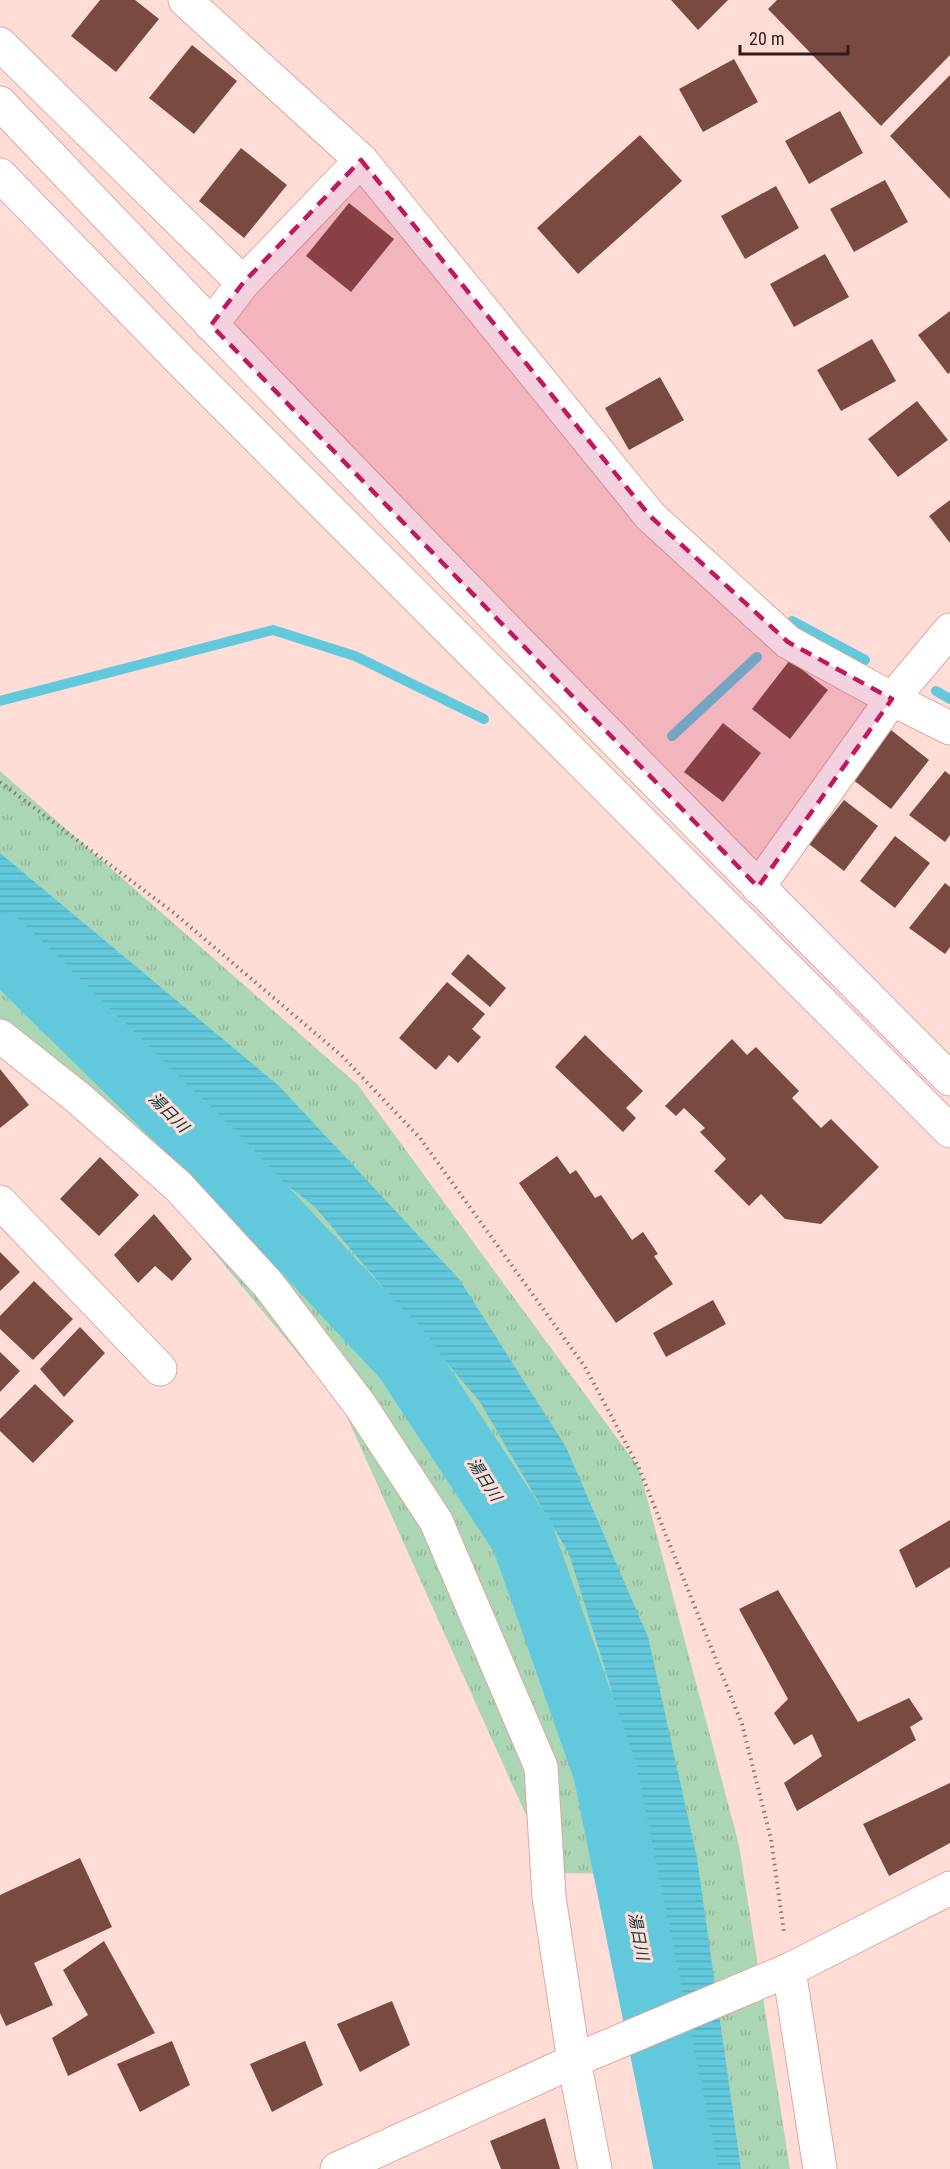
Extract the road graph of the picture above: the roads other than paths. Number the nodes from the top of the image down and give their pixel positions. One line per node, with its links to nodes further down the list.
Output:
1 (185, 0): 4 (street)
2 (0, 44): 6 (street)
3 (0, 103): 7 (street)
4 (360, 160): 6 (street); 9 (street)
5 (0, 175): 14 (street)
6 (243, 283): 7 (street)
7 (211, 325): 11 (street)
8 (950, 630): 9 (street)
9 (892, 699): 10 (street); 11 (street)
10 (950, 728)
11 (758, 887): 13 (street)
12 (0, 1036): 19 (street)
13 (950, 1079)
14 (950, 1131)
15 (0, 1202): 16 (street)
16 (160, 1369)
17 (950, 1888): 18 (street)
18 (784, 1972): 19 (street); 22 (street)
19 (580, 2058): 20 (street); 21 (street)
20 (337, 2169)
21 (595, 2169)
22 (820, 2169)

